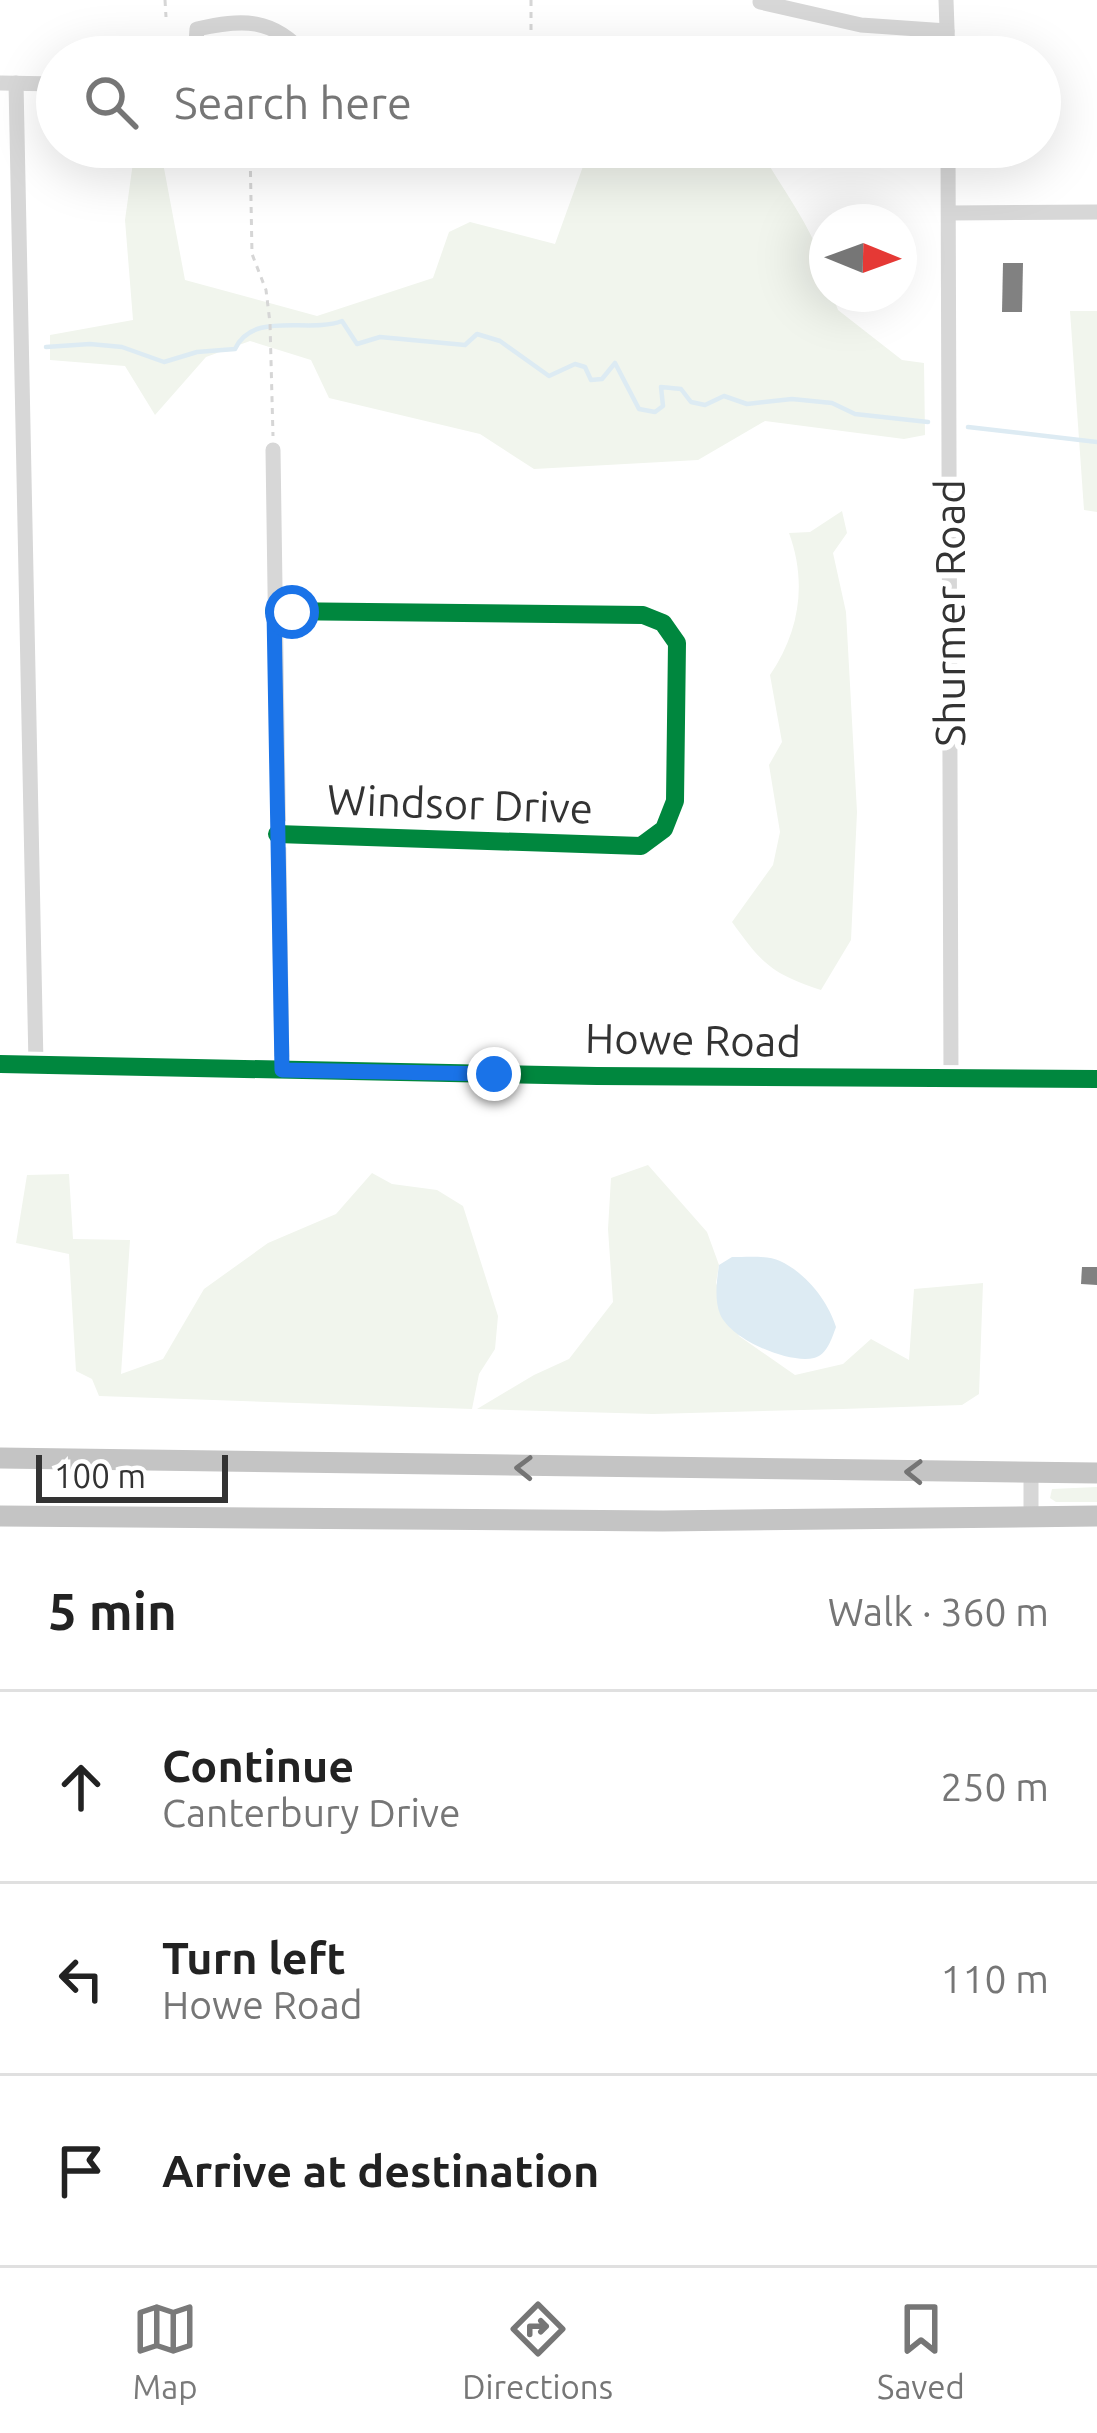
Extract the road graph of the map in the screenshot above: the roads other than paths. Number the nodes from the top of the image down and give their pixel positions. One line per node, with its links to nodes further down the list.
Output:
1 (946, 0): 3 (street)
2 (760, 2): 3 (street)
3 (947, 31): 6 (street)
4 (196, 36): 5 (street)
5 (286, 36)
6 (947, 36)
7 (8, 83): 15 (street)
8 (949, 168): 10 (street, Shurmer Road)
9 (1097, 212): 10 (street)
10 (949, 213): 17 (street, Shurmer Road)
11 (273, 450): 12 (street)
12 (274, 611): 13 (street); 13 (street, Windsor Drive)
13 (277, 834): 16 (street)
14 (0, 1064): 15 (street, Howe Road)
15 (36, 1065): 16 (street, Howe Road)
16 (282, 1070): 17 (street, Howe Road)
17 (951, 1079): 18 (street, Howe Road)
18 (1097, 1079)
19 (0, 1458): 21 (highway, one-way to 19)
20 (1097, 1473): 21 (highway)
21 (1030, 1474): 23 (street)
22 (0, 1516): 23 (highway)
23 (1031, 1516): 24 (highway)
24 (1097, 1516)

